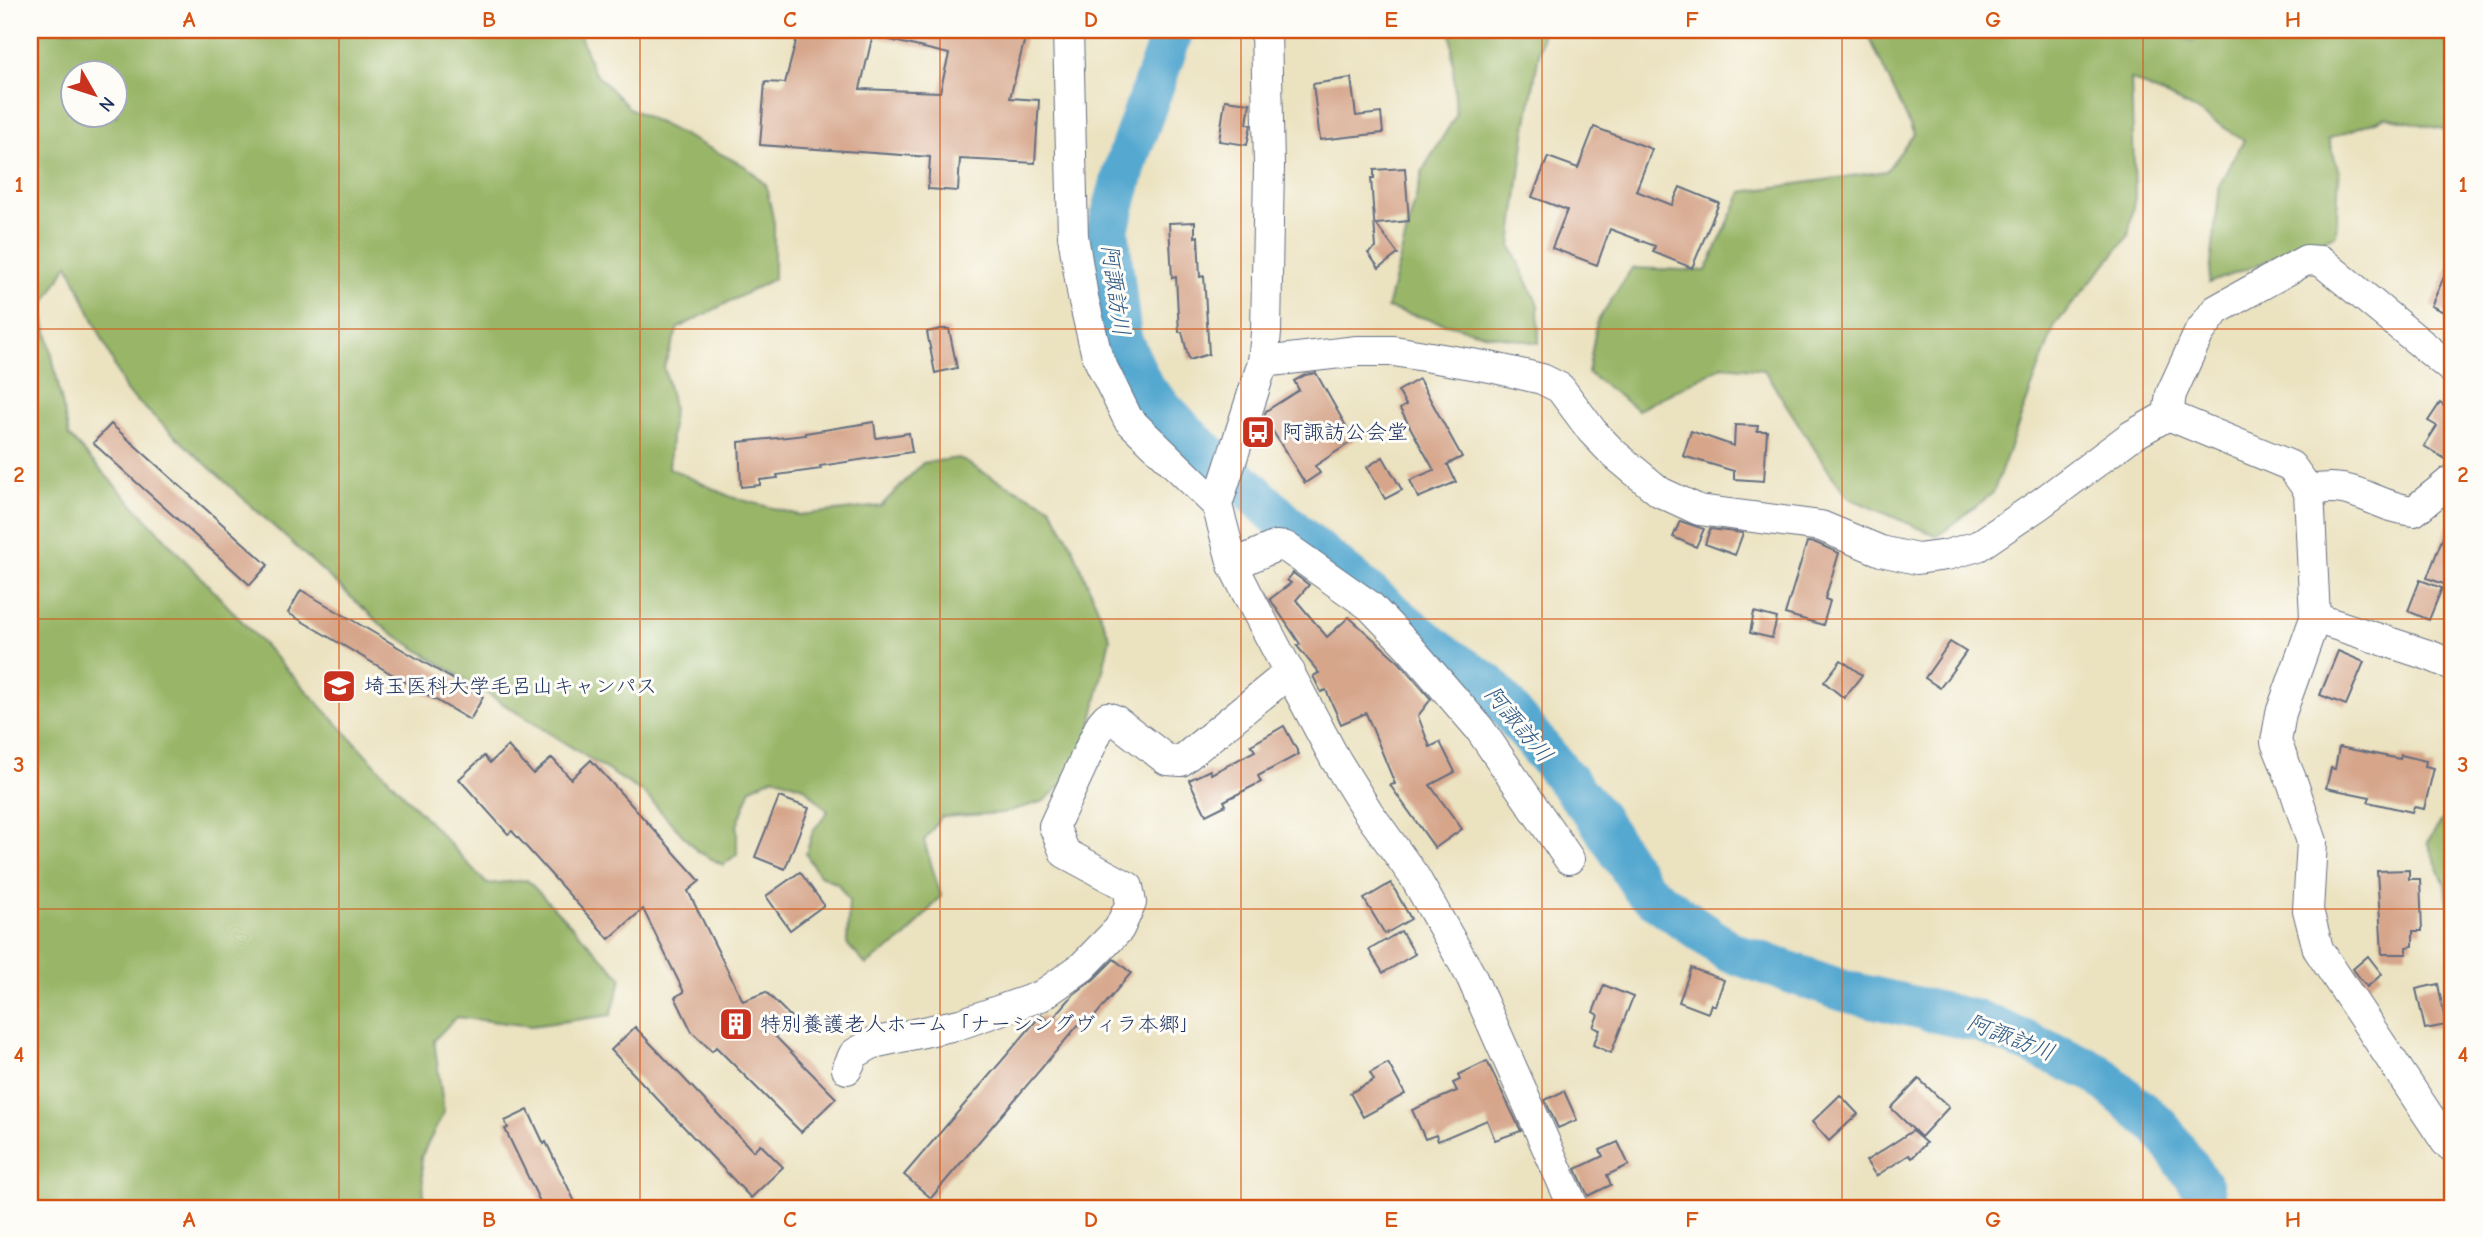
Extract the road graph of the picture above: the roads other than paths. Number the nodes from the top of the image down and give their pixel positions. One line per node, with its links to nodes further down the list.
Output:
1 (1068, 30): 8 (street)
2 (1266, 30): 3 (street)
3 (1263, 362): 5 (street); 8 (street)
4 (2452, 369): 5 (street)
5 (2168, 415): 7 (street)
6 (2452, 480): 7 (street)
7 (2309, 491): 10 (street)
8 (1221, 493): 9 (street)
9 (1233, 565): 12 (street); 13 (street)
10 (2315, 618): 11 (street); 15 (street)
11 (2452, 665)
12 (1290, 672): 14 (street); 16 (street)
13 (1569, 859)
14 (847, 1069)
15 (2452, 1146)
16 (1574, 1208)

